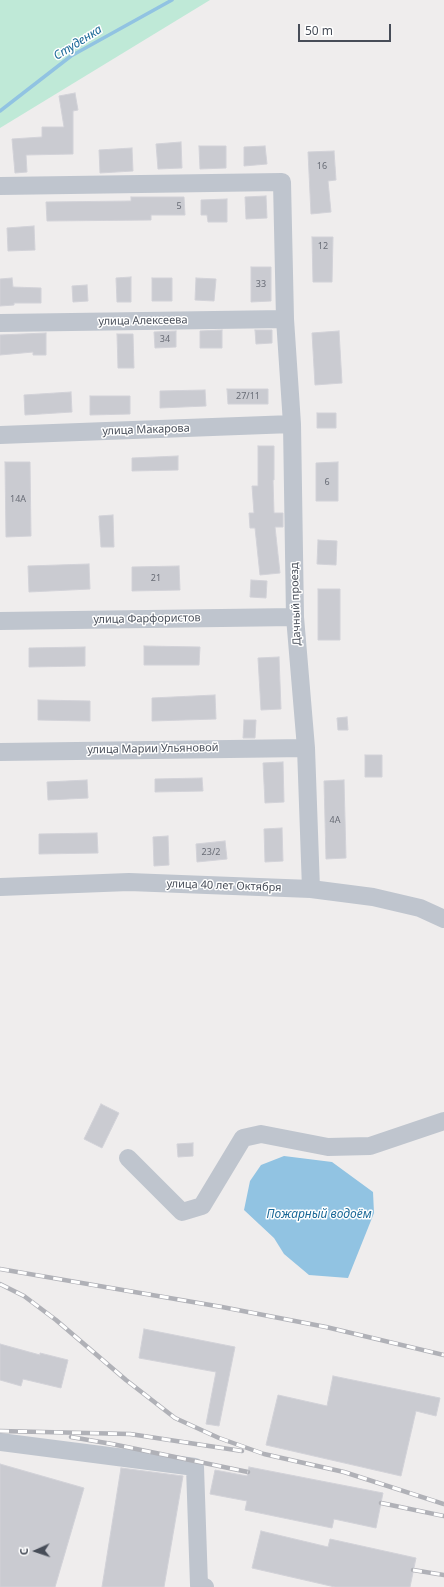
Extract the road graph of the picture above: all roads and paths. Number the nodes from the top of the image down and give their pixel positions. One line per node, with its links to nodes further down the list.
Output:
1 (0, 186): 2 (street, Дачный проезд)
2 (285, 318): 3 (street, улица Алексеева); 4 (street, Дачный проезд)
3 (0, 323)
4 (292, 424): 5 (street, улица Макарова); 6 (street, Дачный проезд)
5 (0, 435)
6 (295, 617): 7 (street, улица Фарфористов); 8 (street, Дачный проезд)
7 (0, 621)
8 (306, 748): 9 (street, улица Марии Ульяновой); 11 (street, Дачный проезд)
9 (0, 752)
10 (0, 887): 11 (street, улица 40 лет Октября)
11 (311, 889): 12 (street, улица 40 лет Октября)
12 (444, 919)
13 (444, 1121): 14 (street)
14 (128, 1158)
15 (0, 1442): 16 (street)
16 (205, 1587)

